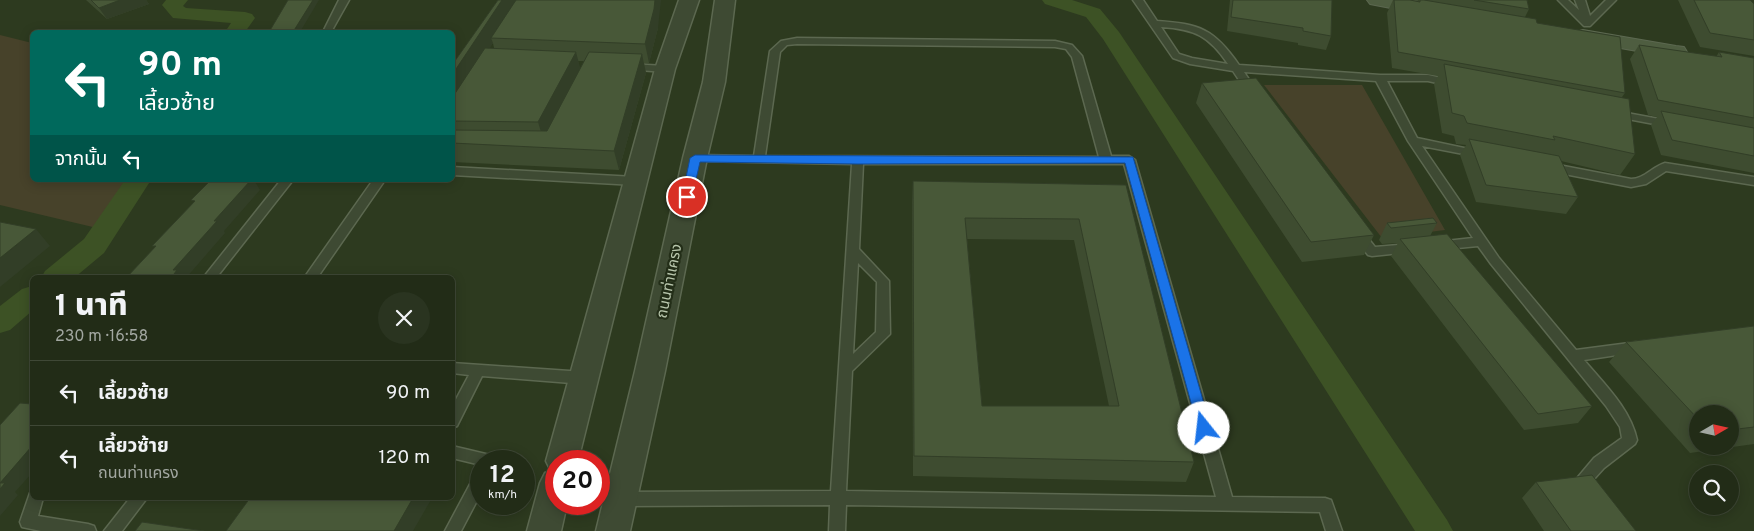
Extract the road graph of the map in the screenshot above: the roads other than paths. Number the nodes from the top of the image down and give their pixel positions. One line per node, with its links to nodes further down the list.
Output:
1 (344, 0): 11 (lane)
2 (689, 0): 17 (street)
3 (725, 0): 25 (street, ถนนท่าแครง)
4 (1138, 0): 10 (lane)
5 (1377, 0): 9 (main road)
6 (1563, 0): 12 (lane)
7 (1580, 0): 12 (lane)
8 (1611, 0): 12 (lane)
9 (1443, 12)
10 (1156, 24): 16 (lane); 16 (lane)
11 (327, 30)
12 (1591, 31): 13 (main road); 14 (main road)
13 (1566, 33)
14 (1698, 56)
15 (619, 67): 17 (lane)
16 (1234, 68): 18 (lane); 20 (lane)
17 (665, 69): 31 (street)
18 (1380, 78): 19 (lane); 23 (lane)
19 (1466, 86)
20 (1258, 99)
21 (1601, 111): 22 (lane)
22 (1677, 126)
23 (1413, 141): 24 (lane); 36 (lane)
24 (1489, 156)
25 (695, 158): 26 (lane); 52 (street, ถนนท่าแครง)
26 (759, 159): 27 (lane); 28 (lane)
27 (1106, 160): 28 (lane); 56 (lane)
28 (858, 161): 37 (lane)
29 (1536, 165): 32 (lane)
30 (455, 172): 31 (lane)
31 (635, 181): 45 (street)
32 (1754, 181)
33 (285, 182): 38 (lane)
34 (378, 182): 39 (lane)
35 (1349, 222): 36 (lane)
36 (1481, 241): 41 (lane)
37 (852, 249): 44 (lane); 44 (lane)
38 (211, 275)
39 (312, 275)
40 (1650, 345): 41 (lane)
41 (1572, 356): 55 (lane)
42 (455, 368): 43 (lane)
43 (478, 370): 45 (lane); 46 (lane)
44 (845, 370): 50 (lane)
45 (584, 378): 47 (street)
46 (455, 416)
47 (565, 450)
48 (455, 453): 49 (lane)
49 (470, 456)
50 (838, 498): 52 (lane); 56 (lane); 63 (lane)
51 (470, 499): 60 (lane)
52 (620, 499): 62 (street, ถนนท่าแครง)
53 (34, 500): 58 (lane)
54 (137, 500): 59 (lane)
55 (1599, 502)
56 (1226, 504): 64 (lane)
57 (548, 515): 61 (street)
58 (88, 531)
59 (112, 531)
60 (453, 531)
61 (544, 531)
62 (613, 531)
63 (837, 531)
64 (1334, 531)

